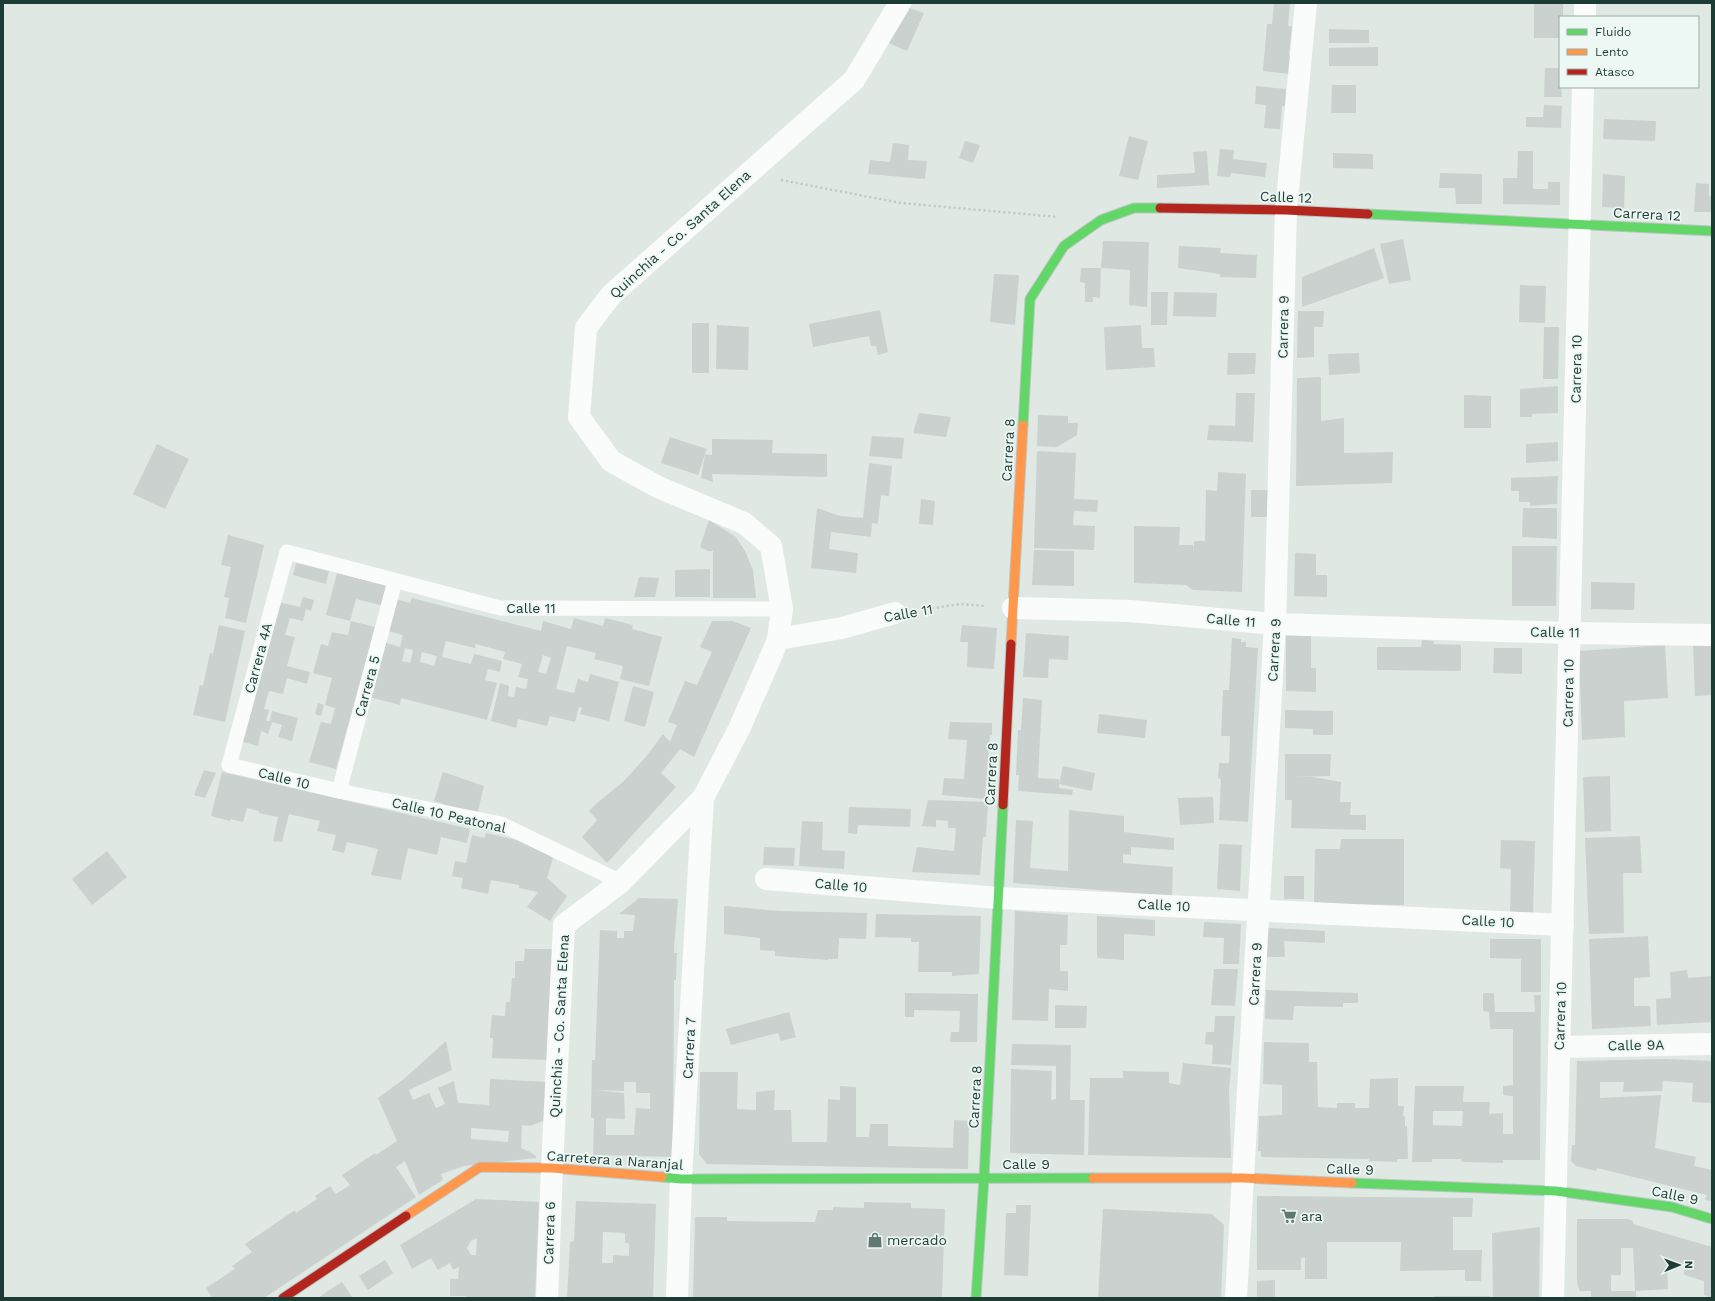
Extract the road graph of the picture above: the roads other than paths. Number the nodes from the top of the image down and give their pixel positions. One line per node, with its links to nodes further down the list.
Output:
1 (900, 3): 13 (street, Quinchia - Co. Santa Elena)
2 (1306, 3): 6 (street, Carrera 9)
3 (1585, 3): 4 (street)
4 (1585, 16)
5 (1583, 88): 7 (street, Carrera 10)
6 (1286, 210): 7 (street, Calle 12); 9 (street, Calle 12); 15 (street, Carrera 9)
7 (1580, 224): 8 (street, Carrera 12); 16 (street, Carrera 10)
8 (1712, 231)
9 (1030, 299): 12 (street, Carrera 8)
10 (287, 552): 11 (lane, Calle 11); 19 (lane, Carrera 4A)
11 (395, 581): 13 (lane, Calle 11); 20 (lane, Carrera 5)
12 (1013, 608): 15 (street, Calle 11); 24 (street, Carrera 8)
13 (782, 609): 18 (street, Quinchia - Co. Santa Elena)
14 (896, 613): 18 (street, Calle 11)
15 (1275, 624): 16 (street, Calle 11); 25 (street, Carrera 9)
16 (1570, 633): 17 (street, Calle 11); 26 (street, Carrera 10)
17 (1712, 635)
18 (778, 640): 21 (street, Quinchia - Co. Santa Elena)
19 (229, 764): 20 (lane, Calle 10)
20 (339, 791): 23 (lane, Calle 10 Peatonal)
21 (703, 798): 23 (street, Quinchia - Co. Santa Elena); 32 (street, Carrera 7)
22 (766, 879): 24 (street, Calle 10)
23 (620, 882): 29 (street, Quinchia - Co. Santa Elena)
24 (999, 898): 25 (street, Calle 10); 30 (street, Carrera 8)
25 (1259, 909): 26 (street, Calle 10); 31 (street, Carrera 9)
26 (1563, 925): 28 (street, Carrera 10)
27 (1712, 1044): 28 (street, Calle 9A)
28 (1560, 1047): 33 (street, Carrera 10)
29 (552, 1168): 32 (street, Carretera a Naranjal); 35 (street, Carretera a Naranjal); 36 (street, Carrera 6)
30 (984, 1178): 31 (street, Calle 9); 32 (street, Carretera a Naranjal); 38 (street, Carrera 8)
31 (1243, 1178): 33 (street, Calle 9); 39 (street, Carrera 9)
32 (681, 1179): 37 (street, Carrera 7)
33 (1556, 1191): 34 (street, Calle 9); 40 (street, Carrera 10)
34 (1712, 1219)
35 (283, 1298)
36 (547, 1298)
37 (677, 1298)
38 (976, 1298)
39 (1236, 1298)
40 (1553, 1298)

